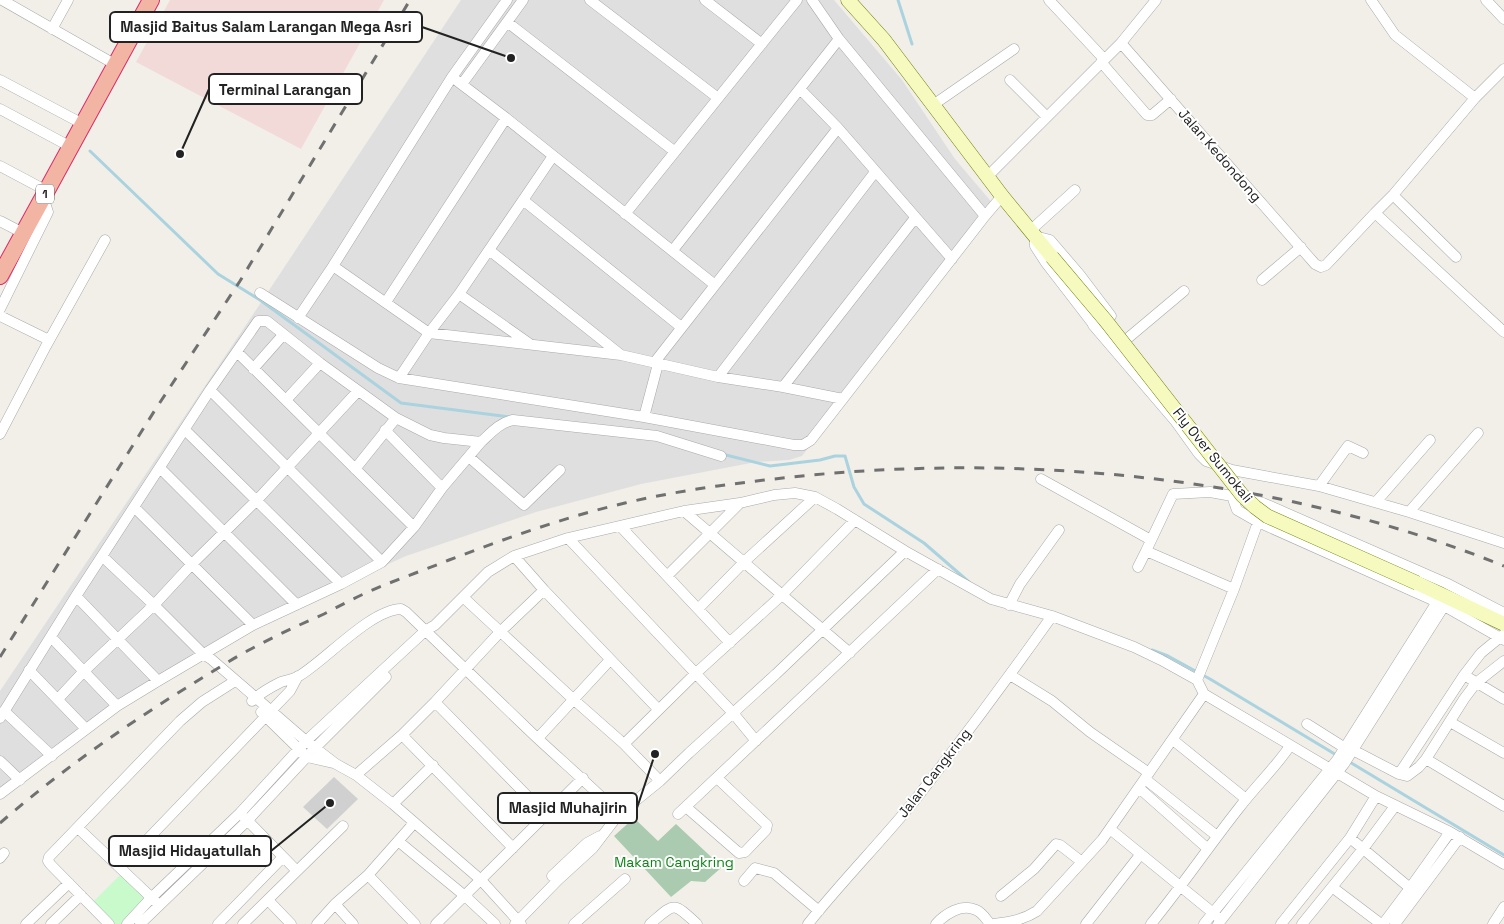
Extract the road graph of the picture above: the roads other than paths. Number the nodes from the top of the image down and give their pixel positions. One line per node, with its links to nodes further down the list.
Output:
1 (2, 0): 15 (street); 18 (street)
2 (68, 0): 18 (street)
3 (151, 0): 24 (highway, 1)
4 (507, 0): 26 (street)
5 (523, 0): 17 (street)
6 (590, 0): 31 (street)
7 (705, 0): 21 (street)
8 (797, 0): 21 (street)
9 (812, 0): 19 (street)
10 (848, 0): 34 (main road, Fly Over Sumokali)
11 (1048, 0): 23 (street)
12 (1156, 0): 20 (street)
13 (1371, 0): 32 (street)
14 (1486, 0): 16 (street)
15 (0, 4)
16 (1504, 19)
17 (507, 22): 29 (street); 41 (street)
18 (52, 29): 24 (street)
19 (840, 39): 30 (street); 53 (street)
20 (1121, 43): 23 (street); 33 (street, Jalan Kedondong)
21 (762, 44): 31 (street)
22 (1014, 49): 34 (street)
23 (1102, 61): 33 (street); 36 (street)
24 (116, 66): 38 (highway, 1)
25 (1504, 69): 32 (street)
26 (452, 77): 29 (street); 64 (street)
27 (0, 80): 38 (street)
28 (1010, 80): 36 (street)
29 (462, 84): 37 (street)
30 (800, 88): 39 (street); 61 (street)
31 (718, 98): 41 (street)
32 (1475, 98): 48 (street)
33 (1171, 99): 59 (street, Jalan Kedondong)
34 (933, 105): 45 (main road, Fly Over Sumokali)
35 (0, 109): 40 (street)
36 (1047, 117): 45 (street)
37 (506, 118): 42 (street); 71 (street)
38 (83, 124): 40 (highway, 1)
39 (838, 128): 44 (street); 67 (street)
40 (71, 147): 47 (highway, 1)
41 (674, 151): 52 (street)
42 (553, 156): 50 (street); 52 (street)
43 (0, 166): 47 (street)
44 (875, 172): 54 (street); 90 (street)
45 (988, 176): 49 (main road, Fly Over Sumokali)
46 (1075, 190): 56 (street)
47 (45, 194): 57 (highway, 1); 72 (street)
48 (1393, 195): 51 (street); 62 (street)
49 (1002, 196): 53 (street); 56 (main road, Fly Over Sumokali)
50 (523, 200): 60 (street); 78 (street)
51 (1374, 213): 59 (street, Jalan Kedondong); 79 (street)
52 (625, 214): 61 (street)
53 (985, 216): 63 (street)
54 (915, 218): 63 (street); 92 (street)
55 (0, 221): 57 (street)
56 (1033, 233): 74 (street); 77 (street); 158 (main road, Fly Over Sumokali, bridge)
57 (23, 234): 65 (highway, 1)
58 (105, 240): 83 (street)
59 (1301, 247): 66 (street)
60 (489, 250): 70 (street); 86 (street)
61 (673, 250): 67 (street)
62 (1456, 257)
63 (952, 259): 96 (street)
64 (333, 266): 71 (street); 75 (street)
65 (0, 276)
66 (1262, 280)
67 (715, 284): 78 (street)
68 (1184, 291): 82 (street)
69 (260, 293): 75 (street)
70 (459, 294): 80 (street); 84 (street)
71 (386, 302): 80 (street)
72 (0, 309)
73 (0, 316): 83 (street)
74 (1110, 316): 77 (street); 82 (street)
75 (298, 318): 91 (street)
76 (0, 323): 83 (street)
77 (1093, 324): 113 (street)
78 (681, 327): 88 (street)
79 (1504, 332)
80 (430, 333): 84 (street); 91 (street)
81 (283, 335): 85 (street); 87 (street); 89 (street)
82 (1128, 338): 113 (street)
83 (48, 343): 102 (street)
84 (530, 345): 86 (street)
85 (237, 352): 89 (street); 93 (street)
86 (621, 355): 88 (street)
87 (320, 363): 94 (street); 95 (street)
88 (656, 364): 90 (street); 97 (street)
89 (253, 369): 95 (street)
90 (718, 377): 92 (street)
91 (399, 378): 97 (street)
92 (783, 387): 96 (street)
93 (210, 390): 99 (street); 109 (street)
94 (358, 391): 98 (street); 103 (street)
95 (286, 400): 103 (street)
96 (843, 400): 97 (street)
97 (644, 417)
98 (396, 418): 100 (street); 105 (street)
99 (185, 430): 110 (street); 119 (street)
100 (385, 430): 111 (street); 116 (street)
101 (1478, 433): 124 (street)
102 (0, 434)
103 (319, 434): 109 (street); 111 (street)
104 (1430, 440): 120 (street)
105 (481, 442): 107 (street); 108 (street)
106 (1363, 453): 115 (street)
107 (721, 456)
108 (469, 457): 112 (street); 116 (street)
109 (288, 467): 119 (street); 139 (street)
110 (160, 468): 122 (street); 130 (street)
111 (356, 469): 127 (street)
112 (560, 470)
113 (1232, 470): 115 (street)
114 (1041, 479): 133 (street)
115 (1319, 486): 120 (street)
116 (442, 488): 127 (street)
117 (1232, 496): 126 (street); 133 (street); 158 (street)
118 (815, 497): 121 (street); 125 (street); 140 (street)
119 (257, 500): 130 (street); 145 (street)
120 (1376, 502): 124 (street)
121 (740, 503): 123 (street); 131 (street)
122 (134, 507): 137 (street); 141 (street)
123 (684, 511): 128 (street); 131 (street)
124 (1409, 512): 134 (street)
125 (855, 520): 135 (street); 148 (street)
126 (1258, 522): 146 (street); 154 (street)
127 (414, 527): 139 (street)
128 (621, 527): 132 (street); 144 (street)
129 (1060, 530): 153 (street)
130 (225, 532): 141 (street); 152 (street)
131 (711, 532): 140 (street); 144 (street)
132 (568, 538): 138 (street); 172 (street)
133 (1151, 540): 136 (street)
134 (1504, 543)
135 (905, 551): 143 (street); 160 (street)
136 (1146, 551): 142 (street); 146 (street)
137 (103, 554): 149 (street); 151 (street)
138 (514, 556): 147 (street); 150 (street)
139 (382, 562): 145 (street)
140 (745, 562): 148 (street); 155 (street)
141 (192, 564): 151 (street); 157 (street)
142 (1138, 567)
143 (938, 569): 153 (street); 165 (street)
144 (668, 576): 155 (street)
145 (340, 584): 152 (street)
146 (1234, 589): 176 (street)
147 (544, 590): 161 (street); 167 (street)
148 (782, 595): 160 (street); 164 (street)
149 (76, 596): 162 (street); 163 (street)
150 (464, 598): 159 (street); 161 (street)
151 (156, 603): 163 (street); 166 (street)
152 (296, 604): 157 (street)
153 (1010, 604): 156 (street)
154 (1441, 604): 158 (street); 203 (street)
155 (698, 608): 164 (street)
156 (1052, 616): 173 (street, Jalan Cangkring); 176 (street)
157 (253, 624): 166 (street)
158 (1503, 628): 174 (street)
159 (430, 630): 170 (street); 175 (street); 180 (street)
160 (823, 631): 165 (street); 190 (street)
161 (500, 632): 170 (street); 184 (street)
162 (51, 638): 169 (street); 171 (street)
163 (118, 638): 171 (street); 177 (street)
164 (730, 643): 172 (street)
165 (850, 653): 199 (street)
166 (207, 655): 177 (street); 178 (street)
167 (610, 660): 184 (street); 188 (street)
168 (1504, 661): 179 (street)
169 (29, 670): 182 (street); 191 (street)
170 (465, 670): 186 (street); 196 (street)
171 (84, 671): 182 (street); 187 (street)
172 (695, 674): 188 (street); 190 (street)
173 (1010, 675): 217 (street); 263 (street, Jalan Cangkring)
174 (1464, 675): 179 (street); 212 (street)
175 (298, 676): 183 (street); 189 (street)
176 (1198, 678): 181 (street)
177 (158, 681): 187 (street)
178 (235, 681): 183 (street); 232 (street)
179 (1476, 682): 185 (street); 192 (street)
180 (374, 683): 198 (street); 202 (street)
181 (1204, 694): 197 (street); 201 (street)
182 (58, 699): 194 (street)
183 (254, 699): 189 (street)
184 (572, 699): 196 (street); 200 (street)
185 (1504, 699)
186 (435, 702): 195 (street); 227 (street)
187 (117, 706): 194 (street)
188 (658, 709): 200 (street)
189 (268, 713): 198 (street); 204 (street); 246 (street)
190 (733, 713): 199 (street); 218 (street)
191 (2, 714): 206 (street)
192 (1450, 722): 205 (street); 207 (street)
193 (1307, 724): 203 (street)
194 (86, 729): 206 (street)
195 (402, 735): 210 (street); 213 (street)
196 (538, 738): 214 (street)
197 (1173, 740): 217 (street); 221 (street)
198 (306, 741): 202 (street); 204 (street)
199 (756, 741): 215 (street)
200 (624, 744): 218 (street)
201 (1290, 746): 211 (street); 221 (street)
202 (316, 747): 204 (street); 209 (street)
203 (1348, 750): 211 (street); 212 (street)
204 (303, 753): 209 (street); 229 (street)
205 (1504, 753)
206 (52, 756): 216 (street)
207 (1426, 759): 212 (street); 225 (street)
208 (0, 761): 216 (street)
209 (336, 764): 213 (street)
210 (433, 765): 222 (street); 239 (street)
211 (1338, 767): 220 (street); 264 (street); 267 (street)
212 (1399, 774)
213 (356, 775): 222 (street)
214 (583, 778): 226 (street); 227 (street)
215 (717, 778): 215 (street)
216 (20, 780): 219 (street)
217 (1144, 780): 223 (street); 228 (street); 233 (street)
218 (660, 781): 226 (street)
219 (0, 794)
220 (1376, 796): 224 (street); 236 (street)
221 (1246, 799): 235 (street)
222 (393, 804): 230 (street)
223 (1178, 806): 228 (street); 235 (street)
224 (1394, 806): 234 (street); 241 (street)
225 (1504, 806)
226 (619, 814): 265 (street)
227 (546, 815): 239 (street)
228 (1170, 815): 240 (street)
229 (244, 817): 243 (street); 260 (street)
230 (414, 823): 238 (street); 250 (street)
231 (343, 826): 247 (street)
232 (78, 828): 246 (street); 252 (street)
233 (1110, 830): 242 (street); 244 (street)
234 (1450, 832): 237 (street); 255 (street)
235 (1217, 836): 240 (street)
236 (1350, 838): 241 (street); 291 (street)
237 (1460, 838): 245 (street); 293 (street)
238 (398, 841): 248 (street); 257 (street)
239 (513, 848): 250 (street)
240 (1208, 849): 253 (street)
241 (1363, 849): 254 (street); 255 (street)
242 (1140, 855): 253 (street); 288 (street)
243 (283, 857): 247 (street); 274 (street)
244 (1082, 862): 258 (street); 266 (street)
245 (1504, 864)
246 (120, 868): 260 (street)
247 (297, 871): 259 (street)
248 (368, 875): 261 (street); 279 (street)
249 (624, 879): 282 (street)
250 (481, 880): 257 (street); 265 (street)
251 (744, 881): 263 (street)
252 (69, 883): 256 (street); 269 (street)
253 (1181, 887): 264 (street); 289 (street)
254 (1332, 887): 268 (street); 292 (street)
255 (1410, 888): 292 (street)
256 (81, 895): 270 (street); 271 (street)
257 (465, 896): 280 (street); 281 (street)
258 (1001, 896)
259 (268, 900): 275 (street); 276 (street)
260 (155, 902): 272 (street); 273 (street)
261 (335, 904): 277 (street); 278 (street)
262 (1504, 906): 294 (street)
263 (818, 911): 285 (street, Jalan Cangkring)
264 (1213, 913): 267 (street); 290 (street)
265 (515, 922)
266 (1014, 923): 287 (street)
267 (1222, 923)
268 (1306, 923)
269 (26, 924)
270 (51, 924)
271 (109, 924)
272 (127, 924)
273 (140, 924)
274 (218, 924)
275 (243, 924)
276 (291, 924)
277 (317, 924)
278 (353, 924)
279 (415, 924)
280 (436, 924)
281 (495, 924)
282 (574, 924)
283 (650, 924): 284 (street)
284 (697, 924)
285 (808, 924)
286 (936, 924): 287 (street)
287 (992, 924)
288 (1086, 924)
289 (1151, 924)
290 (1204, 924)
291 (1281, 924)
292 (1382, 924)
293 (1395, 924)
294 (1493, 924)

